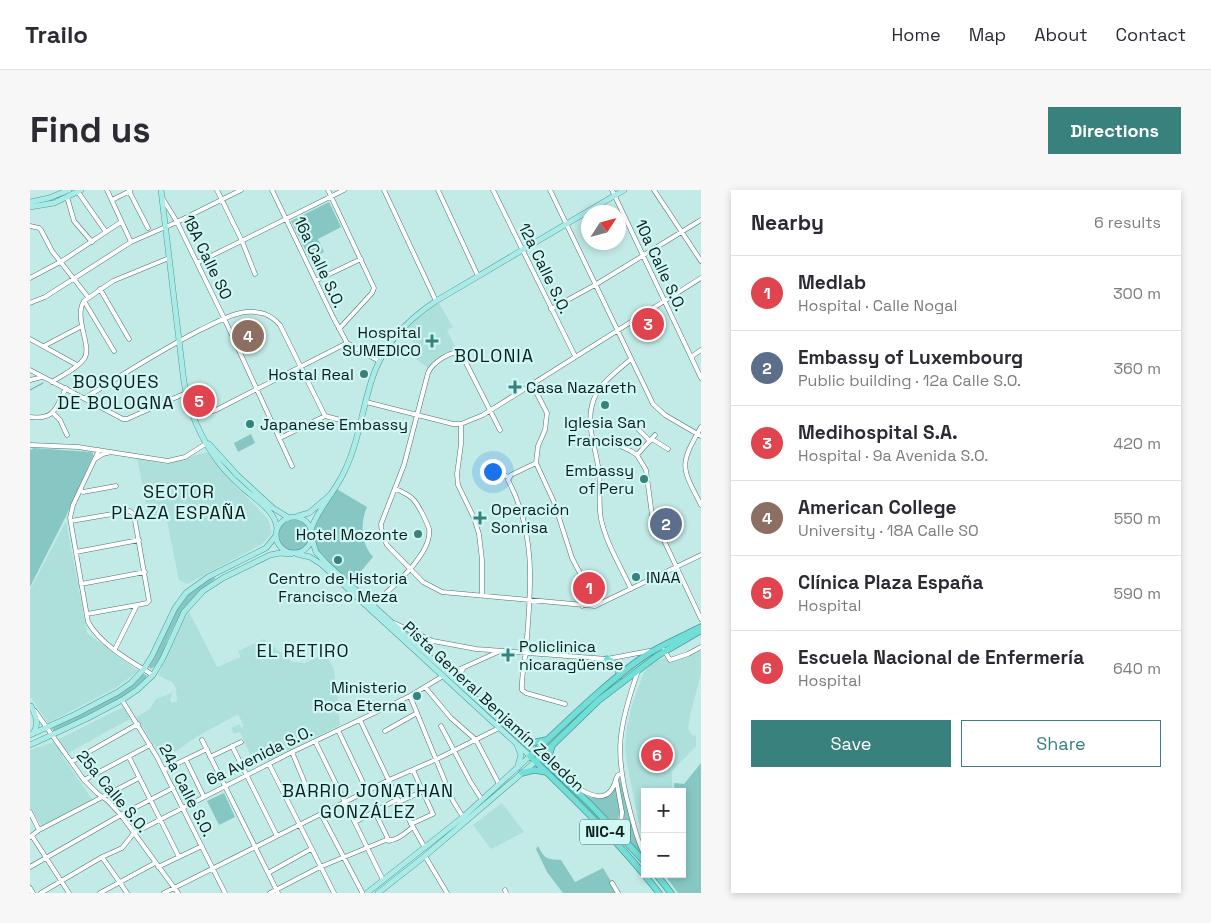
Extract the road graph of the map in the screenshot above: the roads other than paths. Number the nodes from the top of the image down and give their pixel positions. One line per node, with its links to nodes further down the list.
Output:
1 (69, 190): 23 (main road)
2 (107, 190): 22 (street)
3 (161, 190): 20 (main road)
4 (217, 190): 21 (street)
5 (241, 190): 21 (street)
6 (272, 190): 25 (street, 16a Calle S.O.)
7 (328, 190): 18 (street)
8 (344, 190): 18 (street)
9 (384, 190): 55 (street)
10 (438, 190): 46 (street)
11 (493, 190): 38 (street, 12a Calle S.O.)
12 (550, 190): 29 (street)
13 (624, 190): 17 (main road)
14 (654, 190): 34 (street)
15 (80, 191): 19 (main road); 33 (street)
16 (130, 191): 22 (street); 32 (street)
17 (613, 193): 29 (main road); 39 (street, 10a Calle S.O.)
18 (331, 196): 25 (street); 41 (street)
19 (67, 197): 24 (main road); 36 (street)
20 (162, 197): 28 (street, 18A Calle SO); 31 (main road)
21 (222, 199): 28 (street); 35 (street)
22 (112, 200): 27 (street)
23 (30, 202)
24 (30, 207)
25 (286, 218): 35 (street); 50 (street, 16a Calle S.O.)
26 (701, 220): 34 (street)
27 (121, 222): 33 (street); 37 (street)
28 (177, 222): 31 (street); 44 (street, 18A Calle SO)
29 (566, 225): 38 (main road); 51 (street)
30 (31, 226): 43 (street)
31 (166, 226): 37 (street); 40 (main road)
32 (148, 228)
33 (106, 232): 36 (street)
34 (682, 232): 39 (street); 42 (street)
35 (242, 241): 44 (street); 45 (street)
36 (92, 242): 43 (street)
37 (131, 242): 48 (street)
38 (522, 251): 46 (main road); 58 (street, 12a Calle S.O.)
39 (643, 256): 51 (street); 56 (street, 10a Calle S.O.)
40 (169, 258): 52 (street); 65 (main road)
41 (361, 259): 50 (street); 61 (street)
42 (701, 261)
43 (62, 262): 47 (street); 48 (street)
44 (197, 264): 59 (street, 18A Calle SO)
45 (255, 274)
46 (478, 276): 55 (main road)
47 (30, 278)
48 (75, 278): 53 (street); 57 (street)
49 (701, 278): 56 (street)
50 (316, 280): 61 (street, 16a Calle S.O.)
51 (595, 285): 58 (street); 62 (street)
52 (100, 289): 53 (street); 63 (street)
53 (88, 297): 54 (street)
54 (84, 301): 60 (street); 69 (street)
55 (436, 301): 73 (main road)
56 (664, 301): 62 (street); 71 (street, 10a Calle S.O.)
57 (30, 303)
58 (551, 309): 70 (street, 12a Calle S.O.)
59 (224, 318): 65 (street); 75 (street); 83 (street, 18A Calle SO)
60 (82, 326): 67 (street); 74 (street)
61 (339, 329): 66 (street, 16a Calle S.O.)
62 (617, 330): 70 (street); 72 (street)
63 (128, 338)
64 (30, 339): 67 (street)
65 (179, 340): 84 (main road); 85 (street)
66 (347, 343): 73 (street); 75 (street)
67 (44, 346): 74 (street)
68 (701, 350): 71 (street)
69 (114, 351)
70 (575, 356): 81 (street)
71 (691, 357): 78 (street, 10a Calle S.O.)
72 (630, 359): 99 (street); 101 (street)
73 (379, 361): 86 (main road)
74 (77, 365): 80 (street)
75 (302, 367): 83 (street); 91 (street)
76 (30, 370): 77 (street)
77 (42, 376): 79 (street); 80 (street)
78 (701, 378)
79 (30, 380)
80 (52, 382): 82 (street)
81 (532, 384): 87 (street); 110 (street)
82 (66, 388): 85 (street); 88 (street)
83 (257, 390): 90 (street); 100 (street, 18A Calle SO)
84 (186, 393): 85 (street); 90 (main road)
85 (85, 398)
86 (366, 402): 89 (street); 93 (main road)
87 (489, 410): 89 (street); 94 (street); 97 (street)
88 (53, 414): 92 (street); 98 (street)
89 (417, 415): 94 (street); 115 (street)
90 (193, 416): 103 (main road)
91 (325, 416): 93 (street); 100 (street)
92 (30, 417)
93 (360, 424): 117 (main road)
94 (461, 424): 134 (street)
95 (636, 427): 102 (street)
96 (701, 427): 99 (street)
97 (500, 430)
98 (67, 435)
99 (699, 435): 118 (street)
100 (280, 438): 111 (street, 18A Calle SO)
101 (593, 439): 108 (street); 133 (street)
102 (652, 439): 105 (street); 108 (street)
103 (207, 442): 107 (street); 119 (main road); 121 (main road)
104 (30, 445): 106 (street)
105 (668, 449)
106 (99, 450): 107 (street); 109 (street)
107 (114, 451): 109 (street)
108 (638, 455): 130 (street)
109 (95, 460): 116 (street)
110 (536, 462): 113 (street); 138 (street)
111 (292, 466)
112 (487, 470): 113 (street)
113 (509, 477): 135 (street)
114 (116, 486): 116 (street)
115 (396, 488): 129 (street); 129 (street)
116 (80, 490): 120 (street)
117 (332, 493): 119 (main road); 122 (main road)
118 (701, 505)
119 (292, 517): 121 (main road); 122 (main road)
120 (71, 521): 125 (street); 126 (street)
121 (277, 529): 123 (main road)
122 (311, 530): 124 (main road)
123 (275, 537): 127 (main road); 156 (main road)
124 (312, 539): 127 (main road); 137 (main road, Pista General Benjamín Zeledón)
125 (139, 540): 126 (street); 131 (street)
126 (76, 552): 132 (street)
127 (294, 554): 137 (main road, Pista General Benjamín Zeledón); 159 (main road)
128 (701, 555): 130 (street)
129 (410, 568): 134 (street); 137 (street)
130 (676, 568): 133 (street); 140 (street)
131 (145, 572): 132 (street); 136 (street)
132 (81, 584): 139 (street)
133 (631, 589): 138 (street)
134 (482, 595): 135 (street)
135 (530, 601): 138 (street); 150 (street)
136 (137, 605): 139 (street); 146 (street)
137 (370, 606): 141 (main road, Pista General Benjamín Zeledón); 148 (main road, Pista General Benjamín Zeledón)
138 (582, 606)
139 (86, 614): 146 (street)
140 (701, 619)
141 (392, 622): 143 (street); 148 (main road, Pista General Benjamín Zeledón)
142 (700, 630): 145 (highway)
143 (449, 645): 147 (street); 148 (street)
144 (701, 647): 145 (street)
145 (661, 648): 151 (street); 157 (highway); 161 (highway)
146 (114, 649): 156 (street)
147 (476, 649): 149 (street); 153 (street)
148 (419, 651): 152 (main road); 155 (main road, Pista General Benjamín Zeledón); 158 (main road, Pista General Benjamín Zeledón)
149 (502, 651): 150 (street); 153 (street)
150 (526, 653): 151 (street); 167 (street)
151 (607, 659): 161 (highway)
152 (429, 661): 155 (main road); 158 (main road)
153 (475, 662): 154 (street)
154 (466, 666): 158 (street); 162 (street)
155 (434, 668): 160 (main road, Pista General Benjamín Zeledón)
156 (144, 669): 159 (street); 173 (main road)
157 (636, 671): 185 (highway); 204 (street)
158 (449, 674): 162 (main road, Pista General Benjamín Zeledón)
159 (152, 675): 166 (main road)
160 (443, 676): 163 (street, 6a Avenida S.O.); 164 (main road); 174 (main road, Pista General Benjamín Zeledón)
161 (618, 676): 179 (highway)
162 (460, 684): 164 (main road, Pista General Benjamín Zeledón)
163 (425, 687): 165 (street, 6a Avenida S.O.); 181 (street)
164 (472, 695): 184 (main road, Pista General Benjamín Zeledón)
165 (410, 696): 169 (street); 170 (street, 6a Avenida S.O.)
166 (122, 700): 171 (street, 24a Calle S.O.); 178 (main road)
167 (565, 704)
168 (31, 705): 173 (street, 25a Calle S.O.); 177 (main road)
169 (417, 713): 176 (street); 197 (street)
170 (360, 720): 175 (street, 6a Avenida S.O.); 210 (street)
171 (138, 724): 187 (street, 24a Calle S.O.); 198 (street)
172 (441, 726): 190 (street)
173 (47, 728): 177 (main road); 178 (street, 25a Calle S.O.)
174 (499, 728): 181 (street); 184 (main road, Pista General Benjamín Zeledón)
175 (338, 730): 182 (street, 6a Avenida S.O.); 215 (street)
176 (385, 731)
177 (31, 735)
178 (53, 736): 186 (main road); 198 (street, 25a Calle S.O.)
179 (548, 739): 184 (highway); 192 (highway)
180 (202, 740): 189 (street)
181 (476, 740): 190 (street); 211 (street)
182 (315, 741): 191 (street, 6a Avenida S.O.); 222 (street)
183 (241, 742): 188 (street)
184 (519, 742): 192 (main road, Pista General Benjamín Zeledón); 202 (main road)
185 (553, 744): 195 (highway); 203 (highway)
186 (30, 745)
187 (150, 745): 193 (street); 200 (street, 24a Calle S.O.)
188 (232, 746): 194 (street); 205 (street)
189 (207, 750): 194 (street); 196 (street)
190 (455, 750): 197 (street); 221 (street)
191 (292, 752): 199 (street, 6a Avenida S.O.); 218 (street)
192 (533, 754): 195 (highway, Pista General Benjamín Zeledón / NIC-4); 202 (main road)
193 (128, 757): 207 (street); 209 (street)
194 (210, 757): 212 (street)
195 (538, 759): 202 (main road); 203 (highway, Pista General Benjamín Zeledón / NIC-4)
196 (186, 760): 200 (street); 216 (street)
197 (435, 760): 201 (street); 228 (street)
198 (71, 762): 209 (street, 25a Calle S.O.)
199 (269, 764): 205 (street, 6a Avenida S.O.); 218 (street)
200 (164, 770): 213 (street, 24a Calle S.O.)
201 (413, 770): 210 (street); 214 (street)
202 (519, 770): 203 (highway); 211 (main road); 246 (main road)
203 (551, 771): 206 (highway, Pista General Benjamín Zeledón / NIC-4); 256 (highway, Pista General Benjamín Zeledón / NIC-4)
204 (621, 774): 208 (street); 241 (street)
205 (247, 775): 212 (street, 6a Avenida S.O.); 237 (street)
206 (561, 777): 208 (street); 235 (highway, Pista General Benjamín Zeledón / NIC-4)
207 (139, 778): 217 (street); 219 (street)
208 (616, 779): 235 (street)
209 (84, 780): 217 (street, 25a Calle S.O.)
210 (389, 780): 215 (street); 220 (street)
211 (499, 784): 221 (main road)
212 (225, 786): 216 (street, 6a Avenida S.O.); 242 (street)
213 (172, 788): 219 (street); 223 (street, 24a Calle S.O.)
214 (422, 791): 220 (street); 233 (street)
215 (367, 792): 222 (street)
216 (204, 796): 223 (street, 6a Avenida S.O.)
217 (102, 798): 227 (street, 25a Calle S.O.); 234 (street)
218 (286, 798): 232 (street)
219 (150, 800): 227 (street); 230 (street)
220 (398, 800): 225 (street); 233 (street)
221 (482, 800): 228 (main road)
222 (345, 802): 226 (street); 231 (street)
223 (182, 807): 230 (street, 6a Avenida S.O.); 240 (street, 24a Calle S.O.)
224 (30, 812): 229 (street)
225 (375, 812): 231 (street); 239 (street)
226 (321, 814): 232 (street); 249 (street)
227 (121, 815): 236 (street, 25a Calle S.O.); 250 (street)
228 (463, 817): 244 (main road)
229 (32, 820): 234 (street)
230 (160, 820): 236 (street, 6a Avenida S.O.); 248 (street)
231 (355, 822): 243 (street)
232 (299, 825): 237 (street); 245 (street)
233 (412, 825): 239 (street); 244 (street)
234 (39, 830): 238 (street)
235 (616, 832): 251 (highway, Pista General Benjamín Zeledón / NIC-4); 257 (highway)
236 (134, 833): 247 (street, 6a Avenida S.O.); 252 (street, 25a Calle S.O.)
237 (277, 836): 242 (street)
238 (31, 837): 250 (street)
239 (389, 841): 243 (street)
240 (202, 846): 248 (street); 255 (street, 24a Calle S.O.)
241 (641, 846)
242 (255, 847): 255 (street); 258 (street)
243 (367, 847): 249 (street); 262 (street)
244 (425, 848): 262 (main road)
245 (311, 849): 253 (street); 258 (street)
246 (425, 856): 280 (main road); 281 (street)
247 (102, 857): 261 (street, 6a Avenida S.O.); 263 (street)
248 (179, 857): 252 (street)
249 (344, 857): 253 (street); 268 (street)
250 (46, 858): 254 (street); 261 (street)
251 (641, 858)
252 (157, 865): 263 (street); 266 (street, 25a Calle S.O.)
253 (320, 867): 267 (street); 278 (street)
254 (30, 868)
255 (213, 868): 266 (street); 276 (street, 24a Calle S.O.)
256 (641, 870)
257 (641, 870)
258 (268, 873): 267 (street)
259 (647, 878): 283 (highway, Pista General Benjamín Zeledón / NIC-4)
260 (659, 878): 284 (highway)
261 (61, 880): 270 (street, 6a Avenida S.O.); 271 (street)
262 (384, 881): 279 (main road)
263 (120, 882): 272 (street); 273 (street)
264 (612, 883): 282 (street)
265 (30, 888): 269 (street)
266 (174, 888): 274 (street); 275 (street, 25a Calle S.O.)
267 (277, 891): 277 (street)
268 (362, 892)
269 (33, 893)
270 (40, 893)
271 (69, 893)
272 (100, 893)
273 (127, 893)
274 (164, 893)
275 (178, 893)
276 (225, 893)
277 (270, 893)
278 (334, 893)
279 (367, 893)
280 (378, 893)
281 (447, 893)
282 (618, 893)
283 (659, 893)
284 (671, 893)

